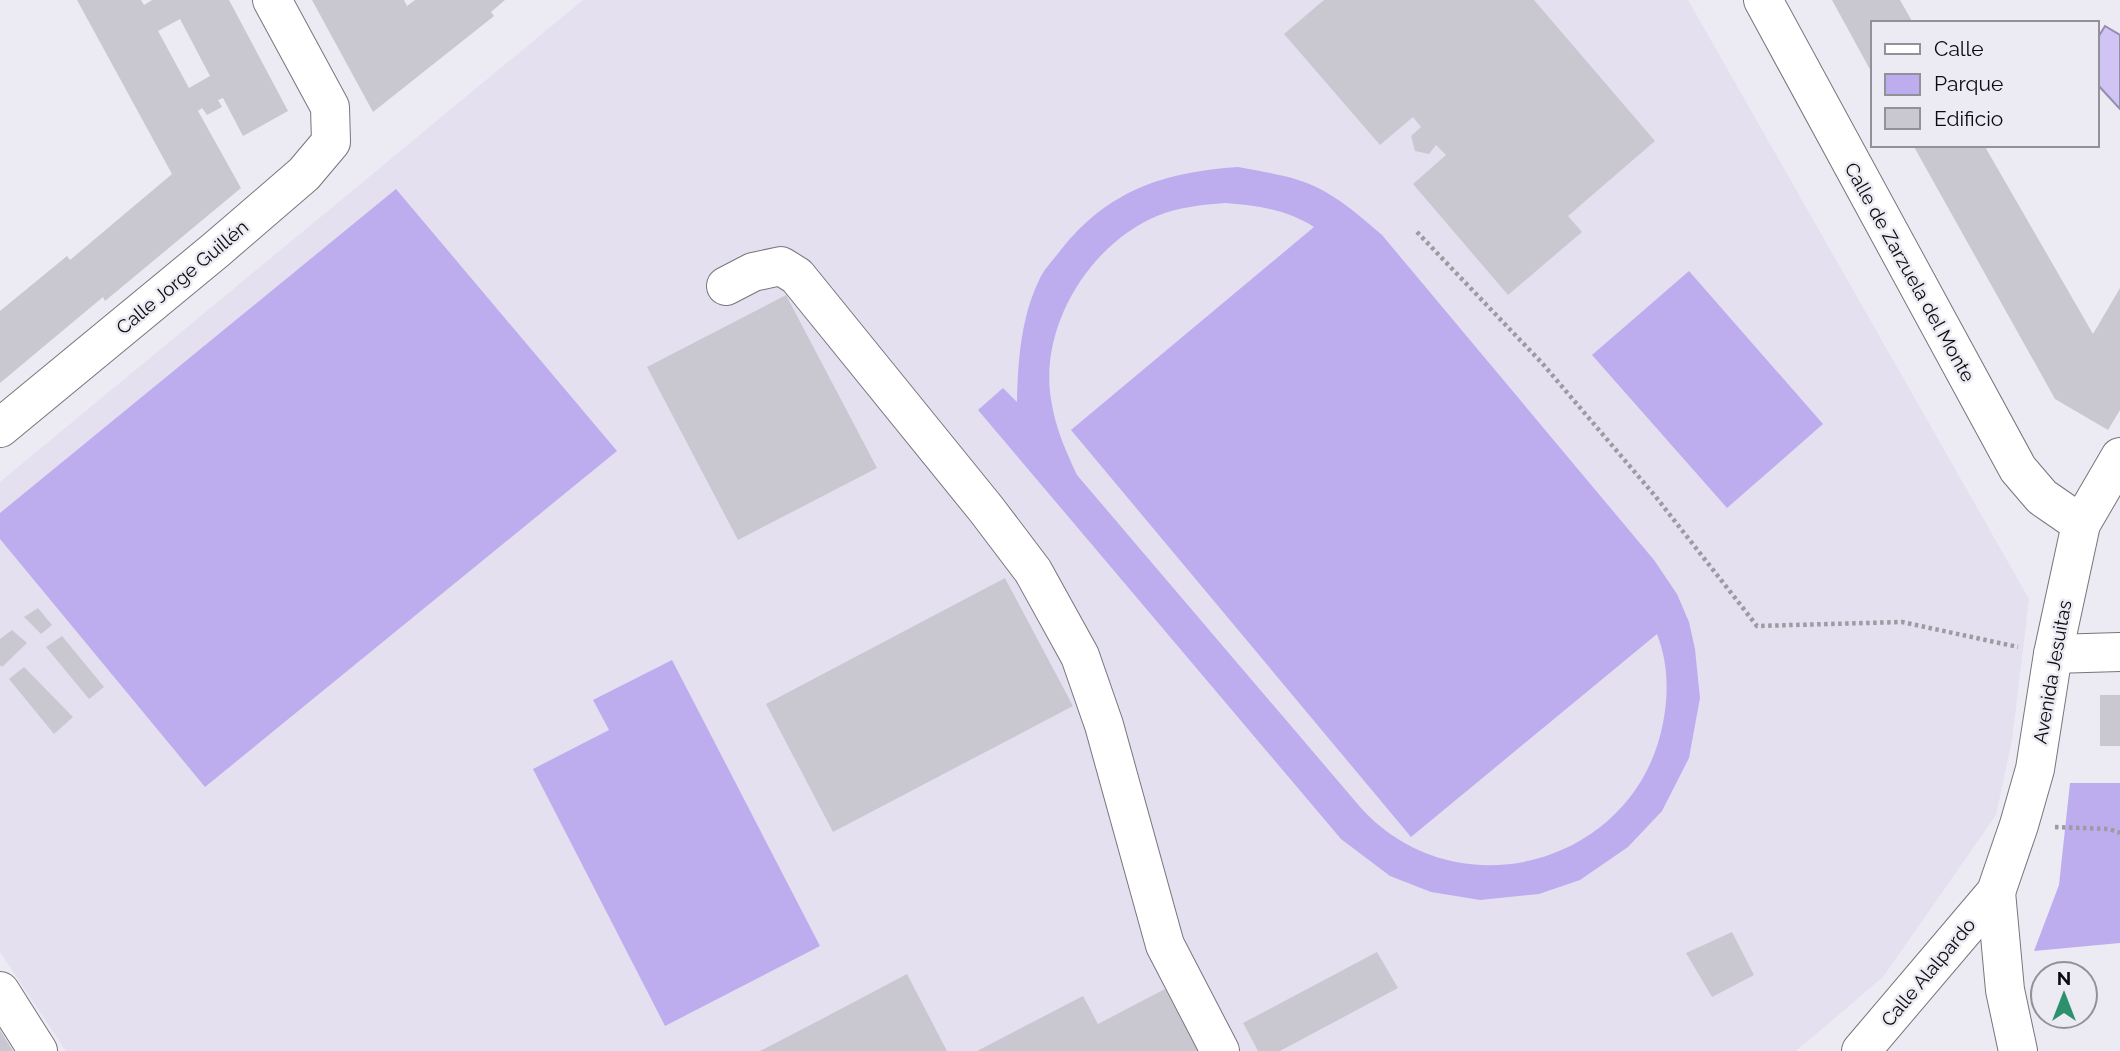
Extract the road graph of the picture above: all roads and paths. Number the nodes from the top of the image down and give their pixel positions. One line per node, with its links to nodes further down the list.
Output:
1 (272, 0): 5 (street, Calle Jorge Guillén)
2 (1763, 0): 7 (street, Calle de Zarzuela del Monte)
3 (1417, 232): 8 (path)
4 (726, 286): 15 (street)
5 (0, 428)
6 (2120, 457): 7 (street, Avenida Jesuitas)
7 (2083, 520): 8 (street, Avenida Jesuitas)
8 (2038, 651): 9 (street); 12 (street, Avenida Jesuitas)
9 (2120, 652)
10 (2054, 827): 11 (path)
11 (2120, 832)
12 (1996, 892): 16 (street, Calle Alalpardo); 17 (street)
13 (0, 991): 14 (street)
14 (38, 1051)
15 (1220, 1051)
16 (1861, 1051)
17 (2018, 1051)

